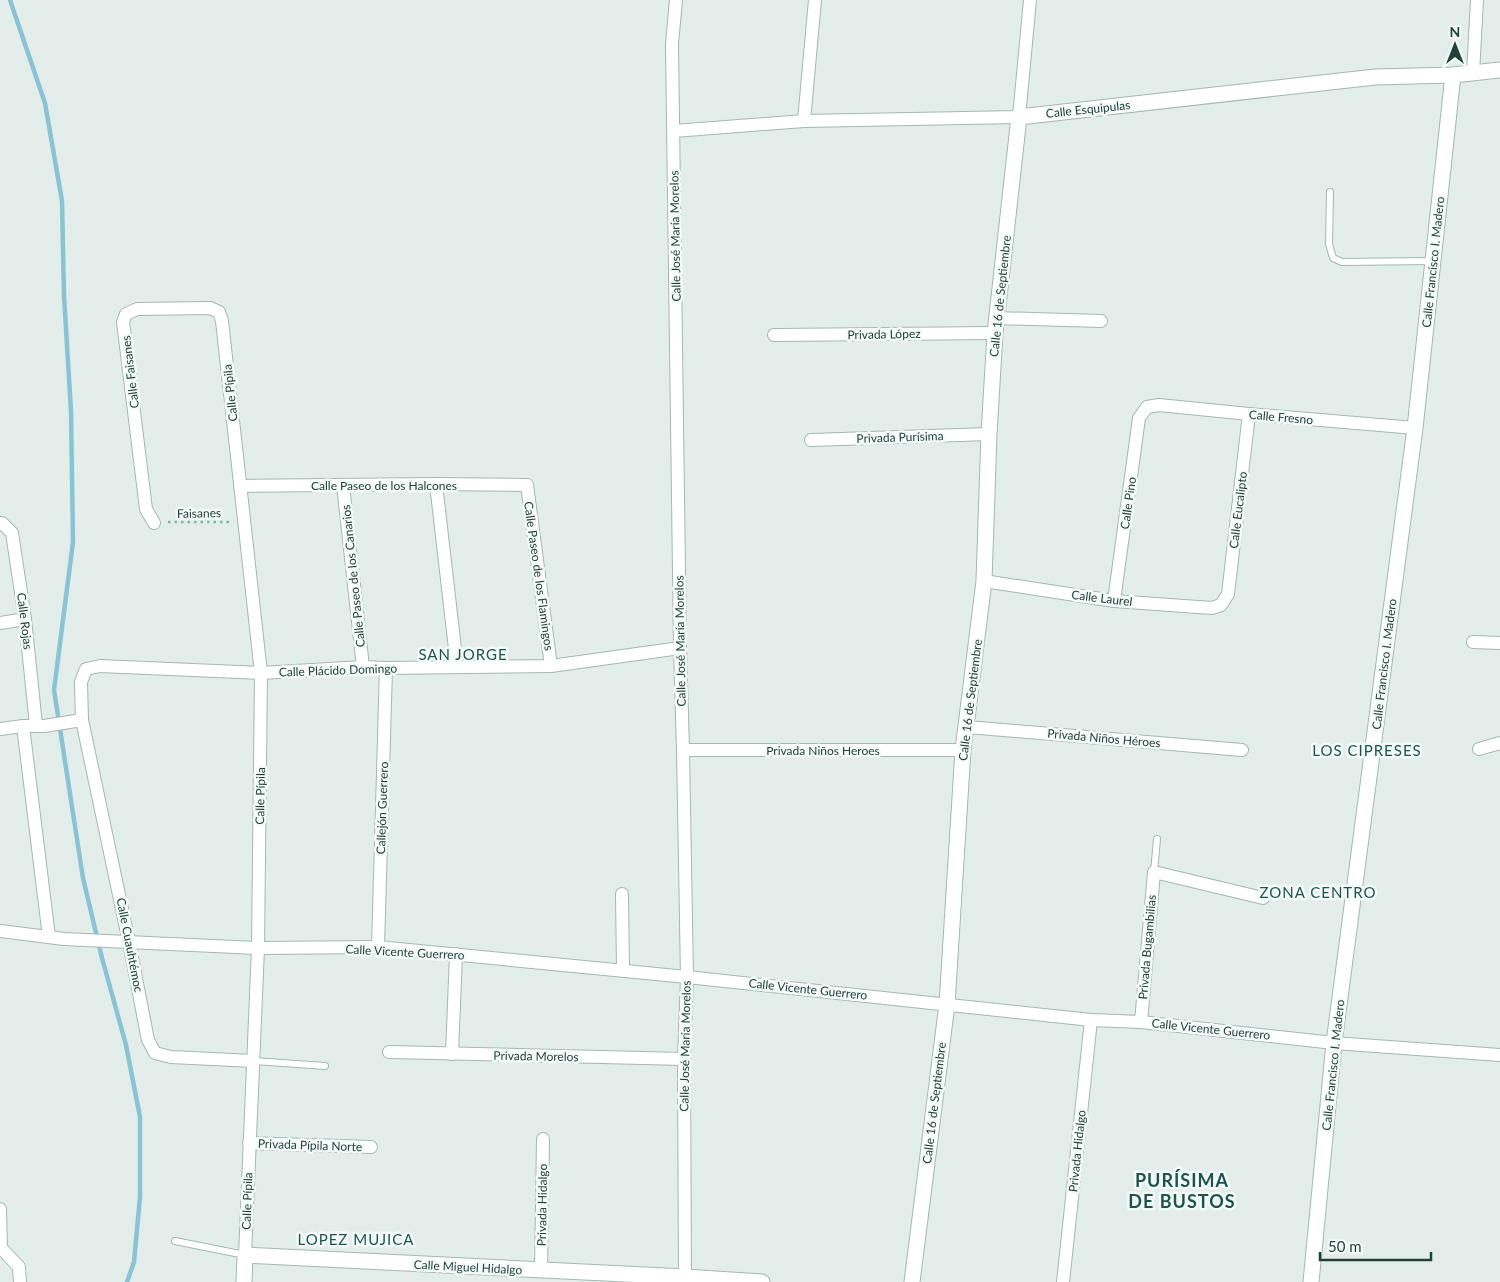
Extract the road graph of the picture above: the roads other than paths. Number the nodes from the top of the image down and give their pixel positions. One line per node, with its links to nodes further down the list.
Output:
1 (676, 0): 10 (street, Calle José María Morelos)
2 (815, 0): 9 (street)
3 (1030, 0): 8 (street)
4 (1477, 0): 6 (street)
5 (1500, 70): 6 (street, Calle Esquipulas)
6 (1473, 73): 7 (street, Calle Esquipulas)
7 (1453, 75): 8 (street, Calle Esquipulas); 12 (street, Calle Francisco I. Madero)
8 (1018, 117): 9 (street, Calle Esquipulas); 15 (street, Calle 16 de Septiembre)
9 (804, 122): 10 (street, Calle Esquipulas)
10 (674, 131): 35 (street, Calle José María Morelos)
11 (1330, 192): 12 (lane)
12 (1433, 261): 19 (street, Calle Francisco I. Madero)
13 (219, 312): 25 (street, Calle Pípila); 26 (street, Calle Faisanes)
14 (1101, 321): 15 (street, Privada López)
15 (996, 326): 16 (street, Privada López); 20 (street, Calle 16 de Septiembre)
16 (774, 335)
17 (1147, 407): 18 (street, Calle Fresno); 29 (street, Calle Pino)
18 (1249, 414): 19 (street, Calle Fresno); 30 (street, Calle Eucalipto)
19 (1415, 428): 66 (street, Calle Francisco I. Madero)
20 (989, 434): 21 (street, Privada Purísima); 28 (street, Calle 16 de Septiembre)
21 (811, 440)
22 (436, 484): 23 (street, Calle Paseo de los Halcones); 24 (street, Calle Paseo de los Halcones); 36 (street)
23 (343, 485): 25 (street, Calle Paseo de los Halcones); 38 (street, Calle Paseo de los Canarios)
24 (527, 485): 37 (street, Calle Paseo de los Flamingos)
25 (240, 486): 41 (street, Calle Pípila)
26 (154, 522)
27 (0, 523): 31 (street, Calle Rojas)
28 (984, 581): 29 (street, Calle Laurel); 44 (street, Calle 16 de Septiembre)
29 (1114, 601): 30 (street, Calle Laurel)
30 (1221, 605)
31 (25, 619): 32 (street); 43 (street, Calle Rojas)
32 (0, 624)
33 (1473, 642): 34 (street)
34 (1500, 643)
35 (680, 648): 37 (street, Calle Plácido Domingo); 48 (street, Calle José María Morelos)
36 (457, 666): 37 (street, Calle Plácido Domingo); 39 (street, Calle Plácido Domingo)
37 (552, 666)
38 (363, 667): 39 (street, Calle Plácido Domingo); 41 (street, Calle Plácido Domingo)
39 (386, 668): 59 (street, Callejón Guerrero)
40 (86, 669): 41 (street, Calle Plácido Domingo); 42 (street, Calle Cuauhtémoc)
41 (261, 673): 58 (street, Calle Pípila)
42 (82, 720): 43 (street); 57 (street, Calle Cuauhtémoc)
43 (35, 726): 45 (street); 56 (street)
44 (967, 727): 49 (street, Calle 16 de Septiembre); 50 (street, Privada Niños Héroes)
45 (0, 729)
46 (1500, 743): 47 (street)
47 (1479, 749)
48 (683, 750): 49 (street, Privada Niños Heroes); 62 (street, Calle José María Morelos)
49 (963, 750): 63 (street, Calle 16 de Septiembre)
50 (1242, 750)
51 (1157, 839): 52 (lane, Privada Bugambilias)
52 (1154, 872): 54 (street); 65 (street, Privada Bugambilias)
53 (622, 894): 61 (street)
54 (1263, 898)
55 (0, 931): 56 (street, Calle Vicente Guerrero)
56 (49, 937): 57 (street, Calle Vicente Guerrero)
57 (129, 942): 58 (street, Calle Vicente Guerrero); 71 (street, Calle Cuauhtémoc)
58 (258, 948): 59 (street, Calle Vicente Guerrero); 71 (street, Calle Pípila)
59 (378, 948): 60 (street, Calle Vicente Guerrero)
60 (456, 954): 61 (street, Calle Vicente Guerrero); 68 (street)
61 (623, 970): 62 (street, Calle Vicente Guerrero)
62 (687, 976): 63 (street, Calle Vicente Guerrero); 70 (street, Calle José María Morelos)
63 (947, 1004): 64 (street, Calle Vicente Guerrero); 84 (street, Calle 16 de Septiembre)
64 (1091, 1020): 65 (street, Calle Vicente Guerrero); 85 (street, Privada Hidalgo)
65 (1141, 1022): 66 (street, Calle Vicente Guerrero)
66 (1334, 1043): 69 (street, Calle Vicente Guerrero); 86 (street, Calle Francisco I. Madero)
67 (389, 1052): 68 (street, Privada Morelos)
68 (452, 1054): 70 (street, Privada Morelos)
69 (1500, 1054)
70 (684, 1059): 80 (street, Calle José María Morelos)
71 (253, 1061): 72 (lane, Calle Cuauhtémoc); 74 (street, Calle Pípila)
72 (326, 1066)
73 (543, 1139): 79 (street, Privada Hidalgo)
74 (249, 1143): 75 (street, Privada Pípila Norte); 78 (street, Calle Pípila)
75 (371, 1147)
76 (0, 1210): 81 (street)
77 (175, 1241): 78 (lane, Calle Miguel Hidalgo)
78 (245, 1255): 79 (street, Calle Miguel Hidalgo); 82 (street, Calle Pípila)
79 (541, 1270): 80 (street, Calle Miguel Hidalgo)
80 (685, 1279): 83 (street, Calle Miguel Hidalgo)
81 (20, 1282)
82 (244, 1282)
83 (762, 1282)
84 (912, 1282)
85 (1063, 1282)
86 (1311, 1282)

